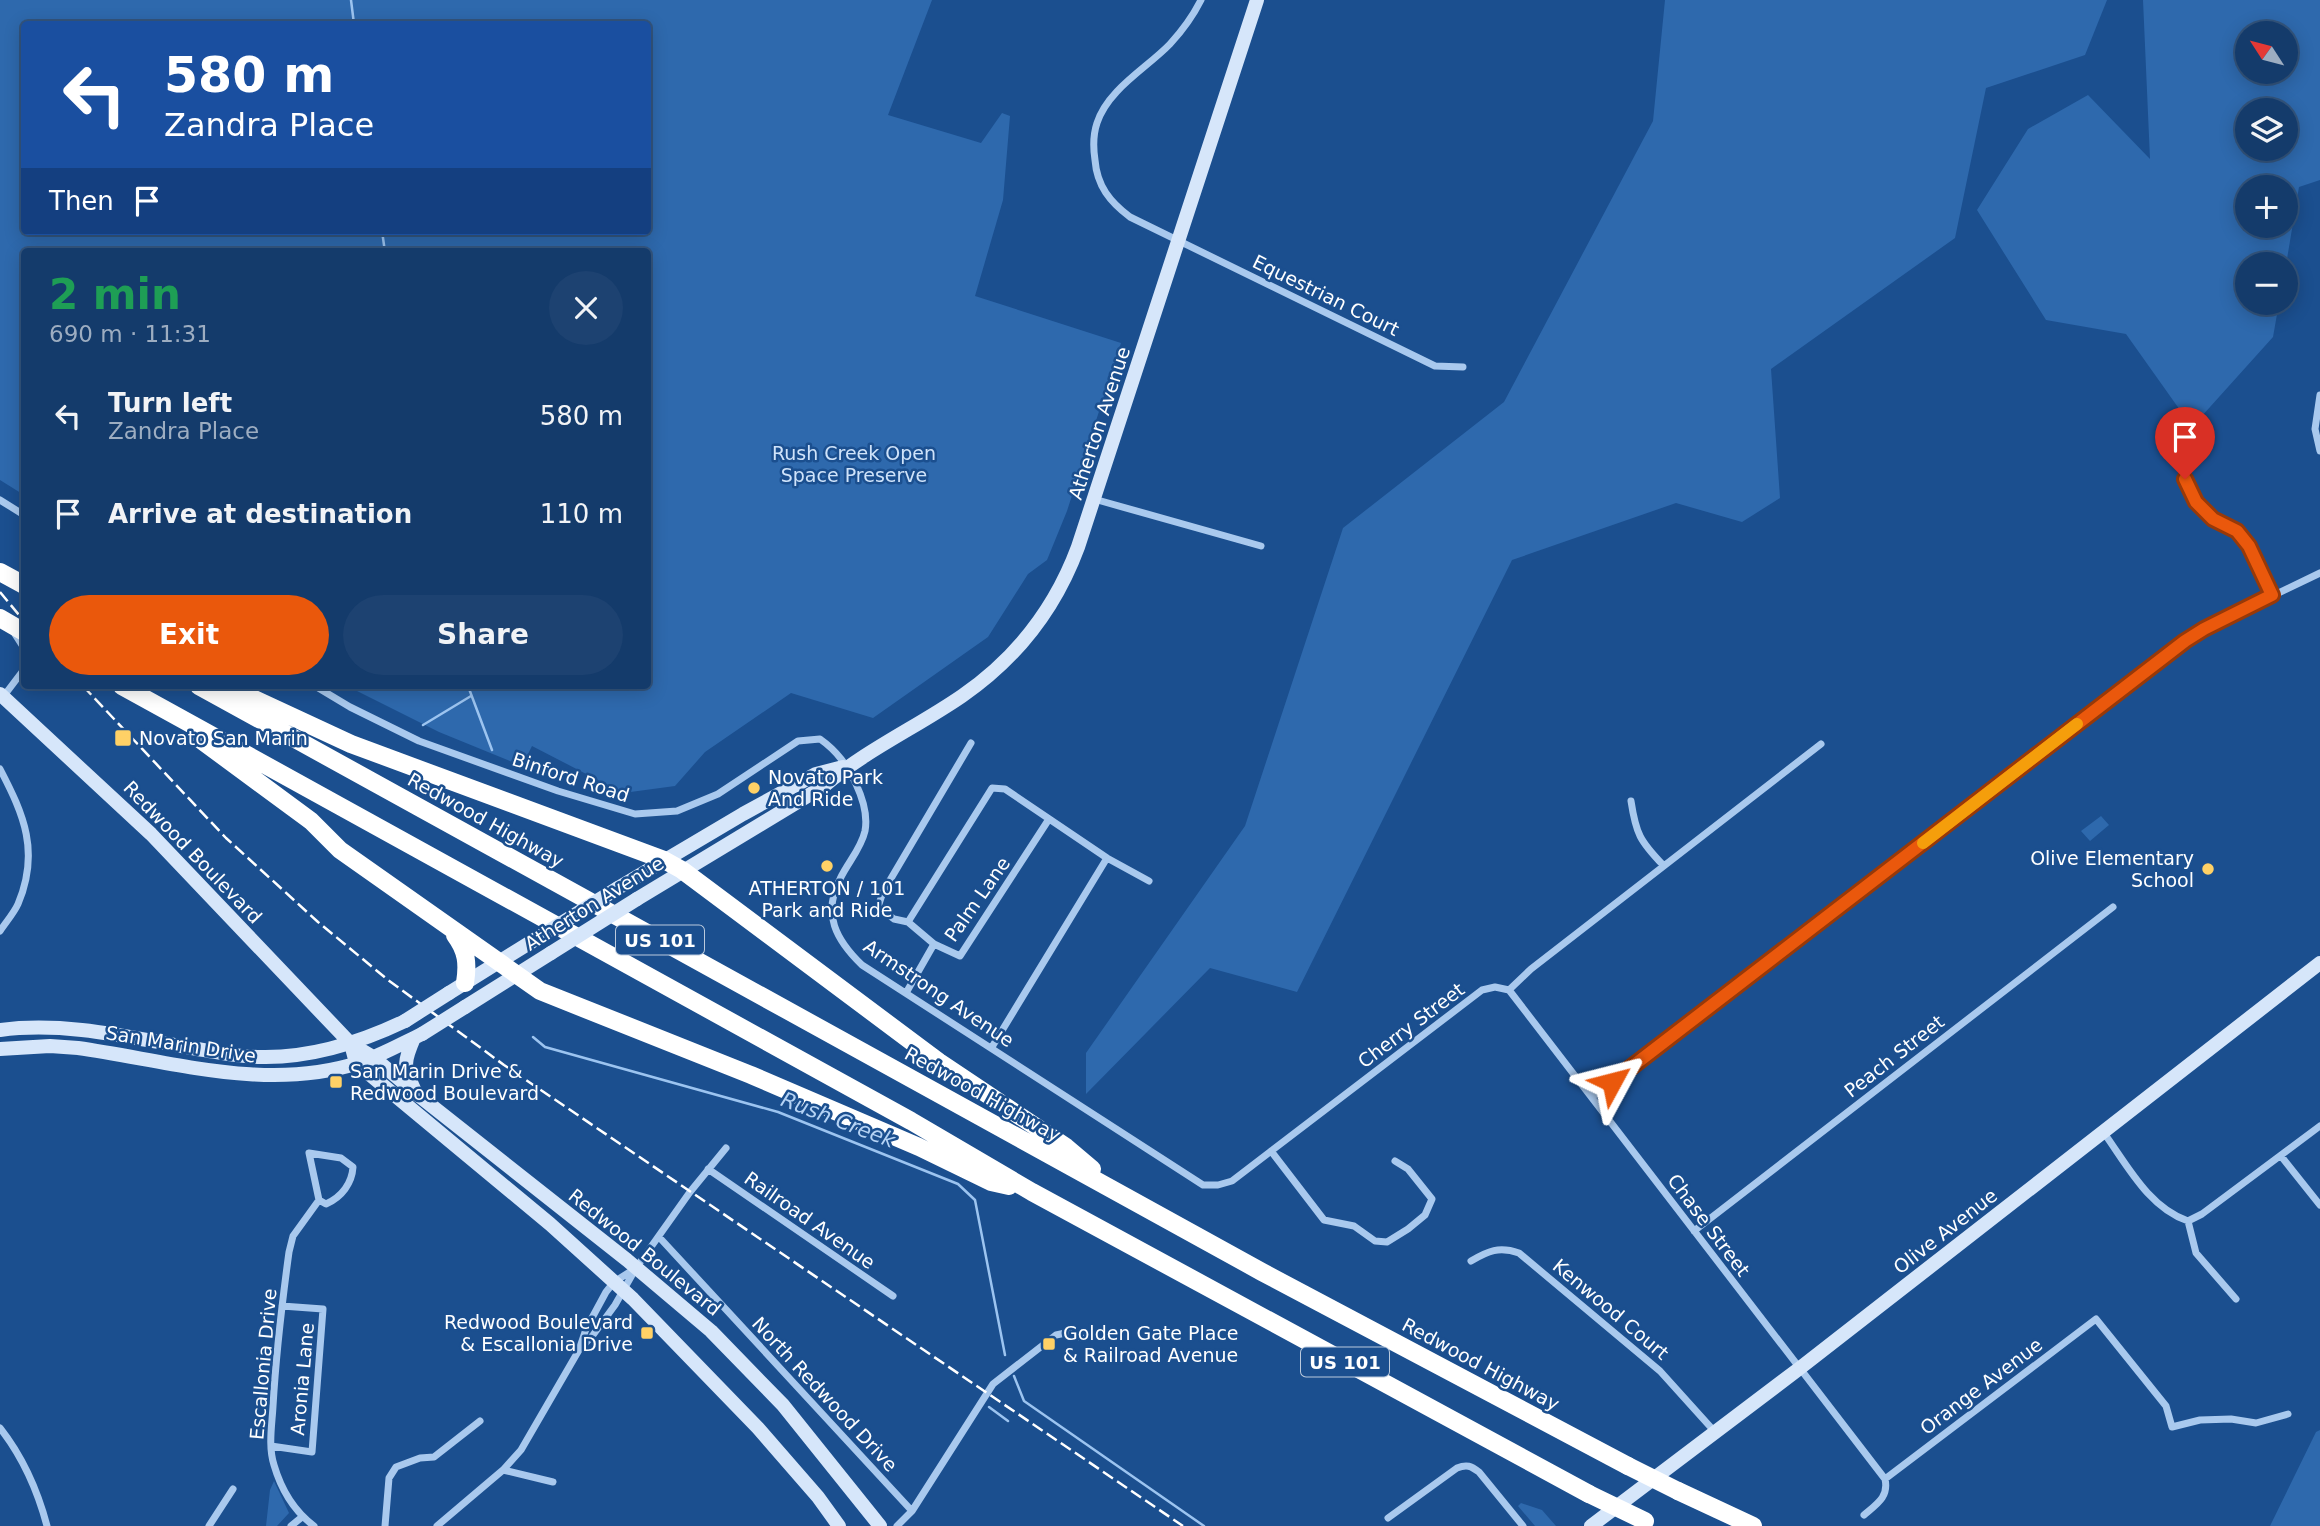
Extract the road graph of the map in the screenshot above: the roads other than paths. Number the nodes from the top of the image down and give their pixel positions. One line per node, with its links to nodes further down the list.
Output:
1 (1201, 0): 3 (street, Equestrian Court)
2 (1257, 0): 3 (main road, Atherton Avenue)
3 (1179, 239): 4 (street, Equestrian Court); 8 (main road, Atherton Avenue)
4 (1463, 368)
5 (2320, 395): 6 (street)
6 (2320, 451)
7 (2180, 458): 15 (street)
8 (1094, 499): 11 (street); 28 (main road, Atherton Avenue)
9 (0, 500): 10 (street)
10 (21, 513)
11 (1261, 546)
12 (0, 572): 14 (highway)
13 (2320, 573): 15 (street)
14 (21, 583)
15 (2272, 595): 56 (street)
16 (0, 617): 17 (highway, bridge); 18 (street)
17 (21, 630)
18 (21, 644)
19 (21, 673): 24 (street)
20 (127, 689): 25 (highway, US 101)
21 (203, 689): 66 (highway, Redwood Highway / US 101)
22 (232, 689): 33 (highway)
23 (320, 689): 28 (street, Binford Road)
24 (2, 695): 50 (main road, Redwood Boulevard)
25 (144, 699): 39 (highway); 65 (highway, US 101)
26 (971, 743): 38 (street, Palm Lane)
27 (1821, 744): 34 (street)
28 (848, 766): 33 (main road, Atherton Avenue); 35 (main road, Atherton Avenue); 47 (street, Armstrong Avenue)
29 (0, 769): 40 (street)
30 (1631, 801): 34 (street)
31 (1049, 819): 32 (street); 38 (street); 41 (street, Palm Lane)
32 (1107, 858): 36 (street); 51 (street)
33 (664, 860): 35 (highway); 42 (main road, Atherton Avenue, bridge)
34 (1663, 865): 46 (street)
35 (682, 870): 44 (main road, Atherton Avenue, bridge); 66 (highway)
36 (1149, 881)
37 (2113, 907): 70 (street, Peach Street)
38 (908, 922): 41 (street, Palm Lane)
39 (451, 930): 42 (highway); 45 (highway)
40 (0, 931)
41 (934, 944): 47 (street)
42 (498, 962): 44 (highway); 45 (main road, Atherton Avenue)
43 (2320, 963): 59 (main road, Olive Avenue)
44 (515, 975): 49 (main road, Atherton Avenue, bridge); 65 (highway)
45 (465, 983): 50 (main road, Atherton Avenue, bridge)
46 (1509, 990): 56 (street, Chase Street); 61 (street, Cherry Street)
47 (906, 993): 51 (street, Armstrong Avenue)
48 (0, 1030): 50 (main road, San Marin Drive)
49 (418, 1036): 53 (main road, Atherton Avenue); 55 (main road)
50 (351, 1044): 53 (main road, Redwood Boulevard); 54 (main road, Redwood Boulevard)
51 (992, 1047): 57 (street, Armstrong Avenue)
52 (0, 1049): 54 (main road, San Marin Drive)
53 (373, 1057): 54 (main road, Atherton Avenue); 55 (main road, Redwood Boulevard)
54 (356, 1063): 74 (main road, Redwood Boulevard)
55 (418, 1096): 73 (main road, Redwood Boulevard)
56 (1592, 1097): 70 (street, Chase Street)
57 (1075, 1102): 61 (street, Cherry Street)
58 (2320, 1126): 62 (street)
59 (2104, 1133): 69 (street); 80 (main road, Olive Avenue)
60 (726, 1148): 64 (street)
61 (1271, 1151): 63 (street)
62 (2281, 1156): 68 (street); 69 (street)
63 (1395, 1161)
64 (708, 1168): 71 (street); 75 (street, Railroad Avenue)
65 (1032, 1192): 94 (highway, US 101, bridge)
66 (1121, 1194): 106 (highway, Redwood Highway / US 101, bridge)
67 (319, 1200): 67 (street, Escallonia Drive); 77 (street, Escallonia Drive)
68 (2320, 1205)
69 (2188, 1221): 76 (street)
70 (1694, 1231): 80 (street, Chase Street)
71 (659, 1237): 73 (street); 90 (street, North Redwood Drive)
72 (1471, 1261): 84 (street, Kenwood Court)
73 (636, 1268): 74 (street); 74 (street); 102 (main road, Redwood Boulevard)
74 (620, 1286): 79 (street); 79 (street); 101 (main road, Redwood Boulevard)
75 (893, 1296)
76 (2236, 1298)
77 (282, 1306): 85 (street, Escallonia Drive); 85 (street, Aronia Lane)
78 (1082, 1338): 90 (street)
79 (579, 1350): 86 (street)
80 (1800, 1368): 84 (main road, Olive Avenue); 87 (street, Chase Street)
81 (2288, 1414): 87 (street, Orange Avenue)
82 (480, 1421): 99 (street)
83 (0, 1428): 95 (street)
84 (1715, 1432): 105 (main road, Olive Avenue)
85 (271, 1446): 92 (street, Escallonia Drive)
86 (503, 1470): 88 (street); 100 (street)
87 (1885, 1479): 91 (street)
88 (552, 1482)
89 (233, 1489): 96 (street)
90 (912, 1511): 103 (street)
91 (1864, 1515)
92 (302, 1517): 97 (street); 98 (street, Escallonia Drive)
93 (1388, 1518): 104 (street)
94 (1651, 1523)
95 (47, 1526)
96 (209, 1526)
97 (291, 1526)
98 (314, 1526)
99 (385, 1526)
100 (437, 1526)
101 (839, 1526)
102 (880, 1526)
103 (897, 1526)
104 (1523, 1526)
105 (1591, 1526)
106 (1753, 1526)

